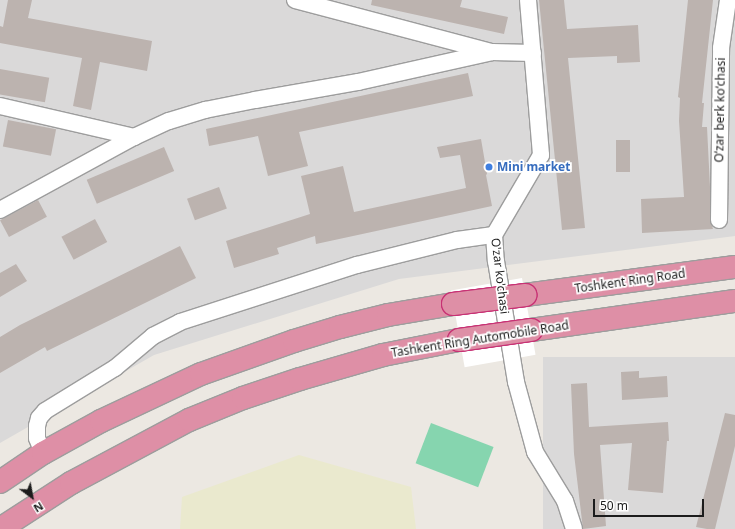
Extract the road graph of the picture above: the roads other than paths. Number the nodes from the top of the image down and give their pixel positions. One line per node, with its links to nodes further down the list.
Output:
1 (295, 0): 4 (street)
2 (528, 0): 5 (street, O'zar ko'chasi)
3 (728, 0): 9 (street, Oʻzar berk koʻchasi)
4 (492, 52): 5 (street); 7 (street)
5 (533, 53): 10 (street, O'zar ko'chasi)
6 (0, 106): 7 (street)
7 (134, 137): 8 (street)
8 (0, 210)
9 (719, 220)
10 (494, 235): 13 (street); 16 (street, O'zar ko'chasi)
11 (735, 267): 13 (highway, Toshkent Ring Road, bridge)
12 (735, 301): 15 (highway, Tashkent Ring Automobile Road, bridge)
13 (43, 453): 14 (highway)
14 (0, 482)
15 (0, 528)
16 (574, 529)

